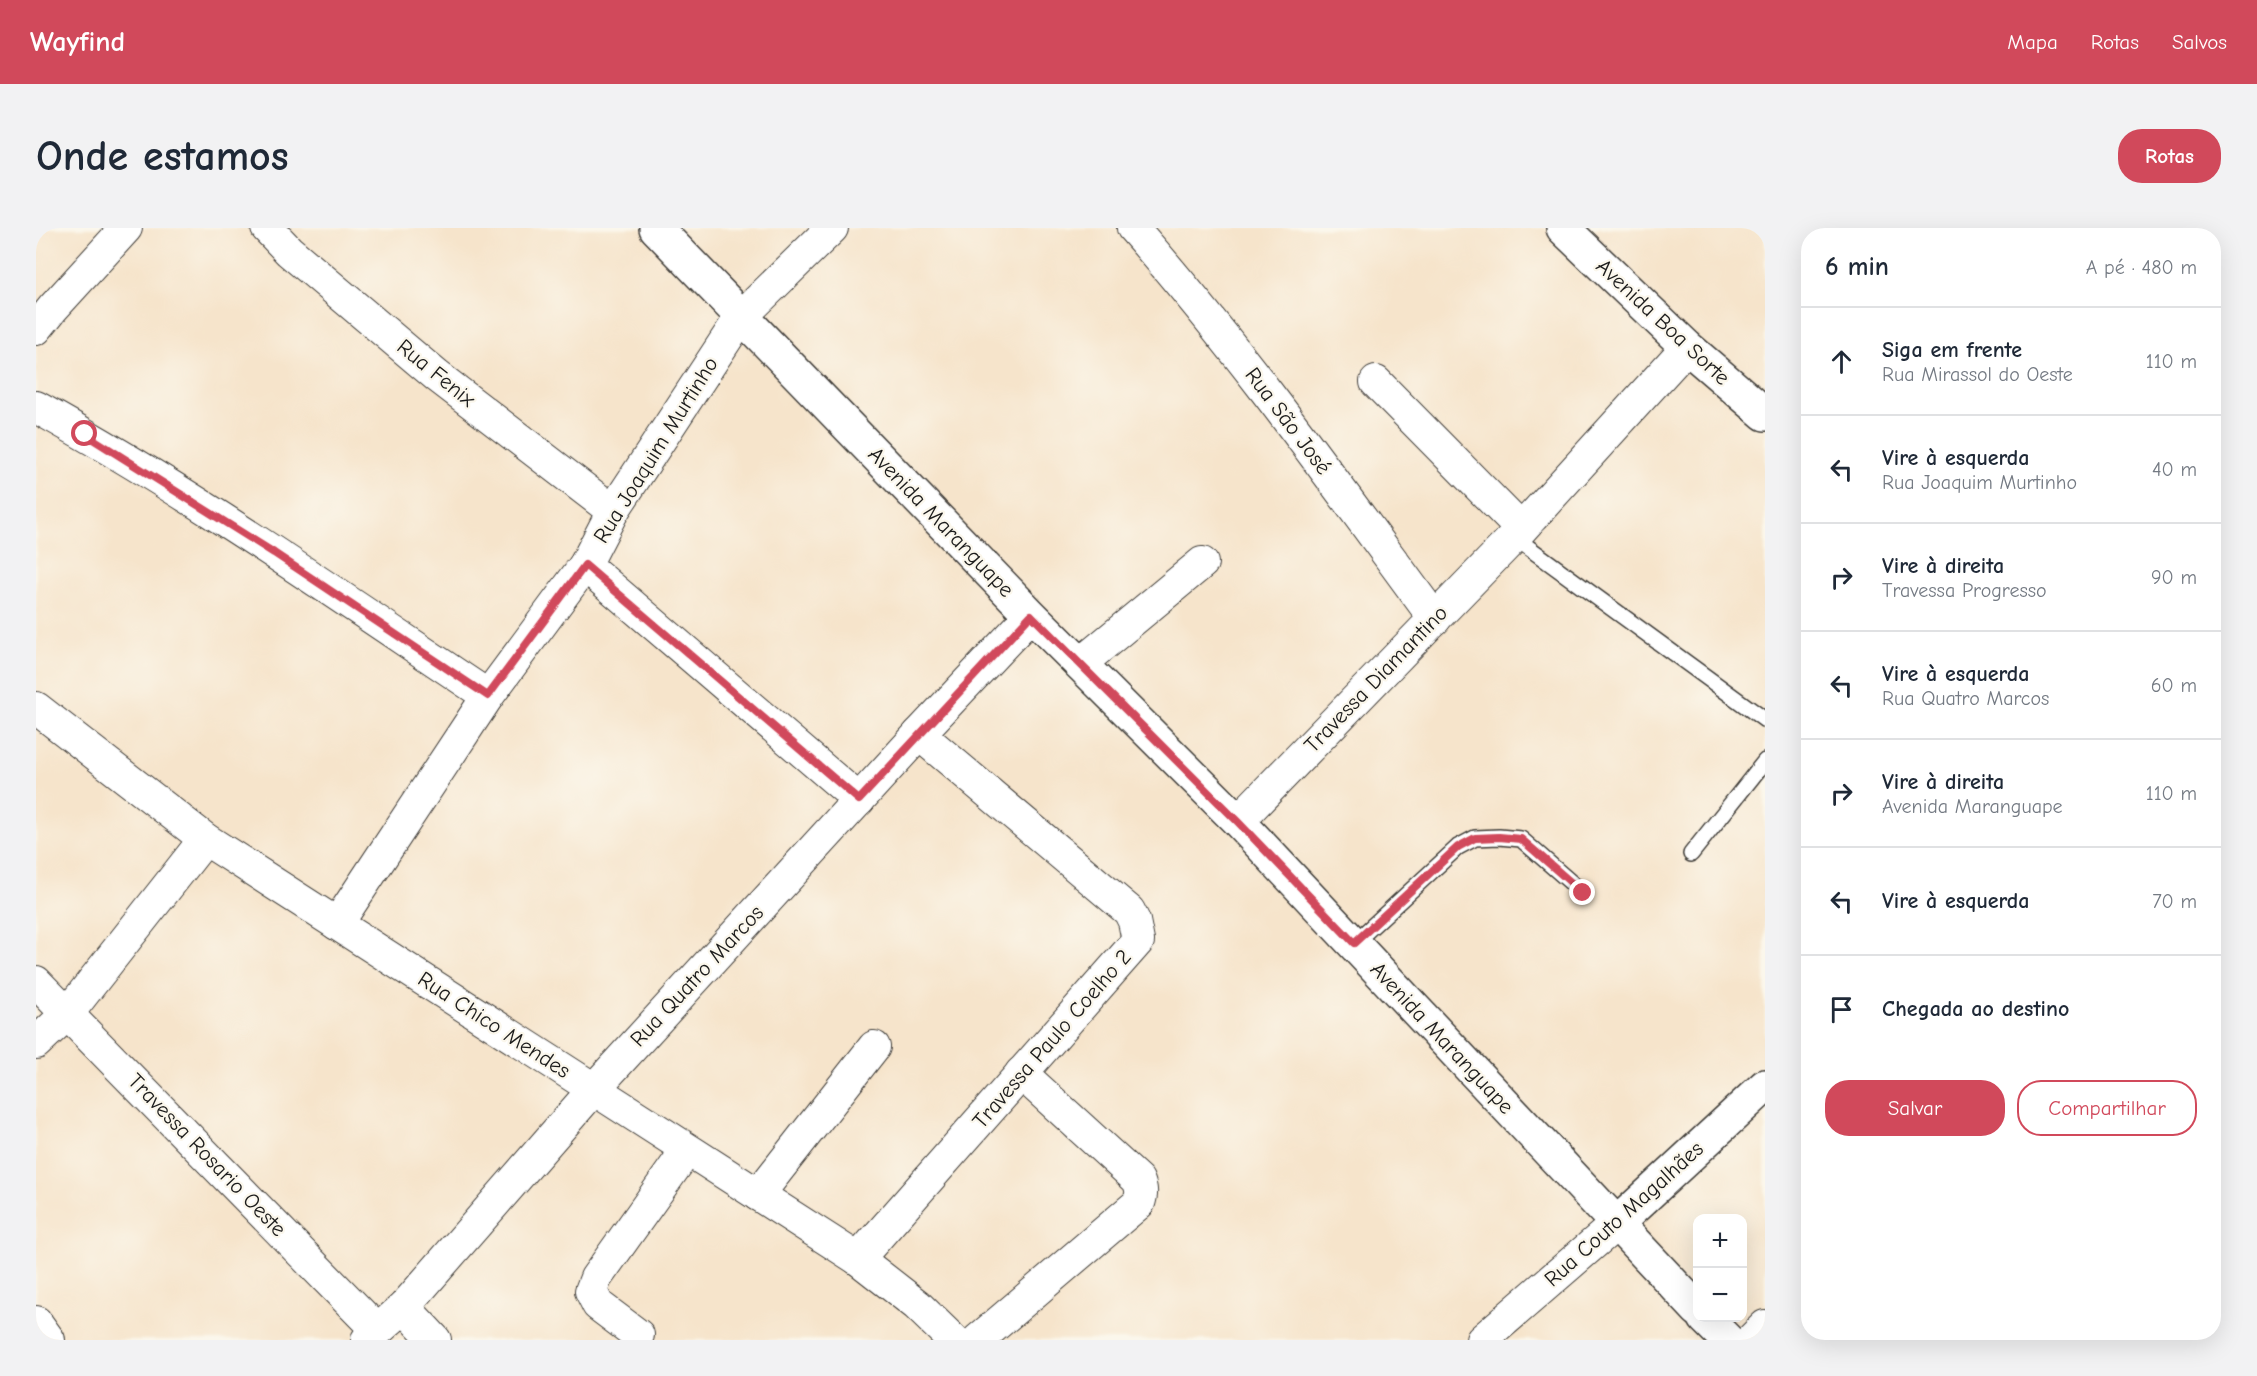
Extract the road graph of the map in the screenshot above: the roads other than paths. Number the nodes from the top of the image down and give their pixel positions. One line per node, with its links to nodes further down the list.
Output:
1 (126, 228): 9 (street)
2 (267, 228): 7 (street, Rua Fenix)
3 (656, 228): 8 (main road, Avenida Maranguape)
4 (832, 228): 8 (street, Rua Joaquim Murtinho)
5 (1133, 228): 19 (street, Rua São José)
6 (1566, 229): 10 (main road, Avenida Boa Sorte)
7 (294, 240): 14 (street, Rua Fenix)
8 (741, 317): 14 (street, Rua Joaquim Murtinho); 18 (main road, Avenida Maranguape)
9 (36, 329)
10 (1687, 347): 13 (main road, Avenida Boa Sorte); 15 (street, Travessa Diamantino)
11 (1376, 382): 15 (street)
12 (36, 407): 21 (street)
13 (1765, 414)
14 (612, 511): 17 (street, Rua Joaquim Murtinho)
15 (1517, 533): 19 (street, Travessa Diamantino); 23 (lane)
16 (1202, 563): 20 (street)
17 (585, 565): 21 (street, Rua Joaquim Murtinho); 26 (street)
18 (1031, 615): 20 (main road, Avenida Maranguape); 24 (street, Rua Quatro Marcos)
19 (1435, 619): 27 (street, Travessa Diamantino)
20 (1080, 664): 27 (main road, Avenida Maranguape)
21 (488, 696): 31 (street, Rua Joaquim Murtinho)
22 (36, 708): 28 (street, Rua Chico Mendes)
23 (1765, 720)
24 (919, 734): 26 (street, Rua Quatro Marcos); 37 (street, Travessa Paulo Coelho 2)
25 (1765, 761): 29 (lane)
26 (859, 800): 39 (street, Rua Quatro Marcos)
27 (1238, 822): 32 (main road, Avenida Maranguape)
28 (204, 839): 31 (street, Rua Chico Mendes); 34 (street)
29 (1691, 854)
30 (1583, 893): 32 (lane)
31 (337, 924): 39 (street, Rua Chico Mendes)
32 (1354, 943): 42 (main road, Avenida Maranguape)
33 (36, 982): 34 (street, Travessa Rosario Oeste)
34 (68, 1013): 35 (street); 49 (street, Travessa Rosario Oeste)
35 (36, 1043)
36 (874, 1047): 41 (street)
37 (1021, 1073): 43 (street, Travessa Paulo Coelho 2); 54 (street)
38 (1765, 1086): 42 (main road, Rua Couto Magalhães)
39 (594, 1089): 40 (street, Rua Chico Mendes); 45 (street, Rua Quatro Marcos)
40 (687, 1149): 41 (street, Rua Chico Mendes); 50 (street)
41 (758, 1194): 43 (street, Rua Chico Mendes)
42 (1615, 1225): 44 (main road, Avenida Maranguape); 55 (street, Rua Couto Magalhães)
43 (858, 1259): 53 (street, Rua Chico Mendes)
44 (1693, 1305)
45 (404, 1307): 49 (street, Rua Quatro Marcos); 52 (street)
46 (36, 1322): 51 (street)
47 (1710, 1322): 56 (main road)
48 (1765, 1326): 57 (street)
49 (372, 1335)
50 (638, 1335)
51 (49, 1340)
52 (435, 1340)
53 (953, 1340)
54 (978, 1340)
55 (1482, 1340)
56 (1727, 1340)
57 (1751, 1340)

